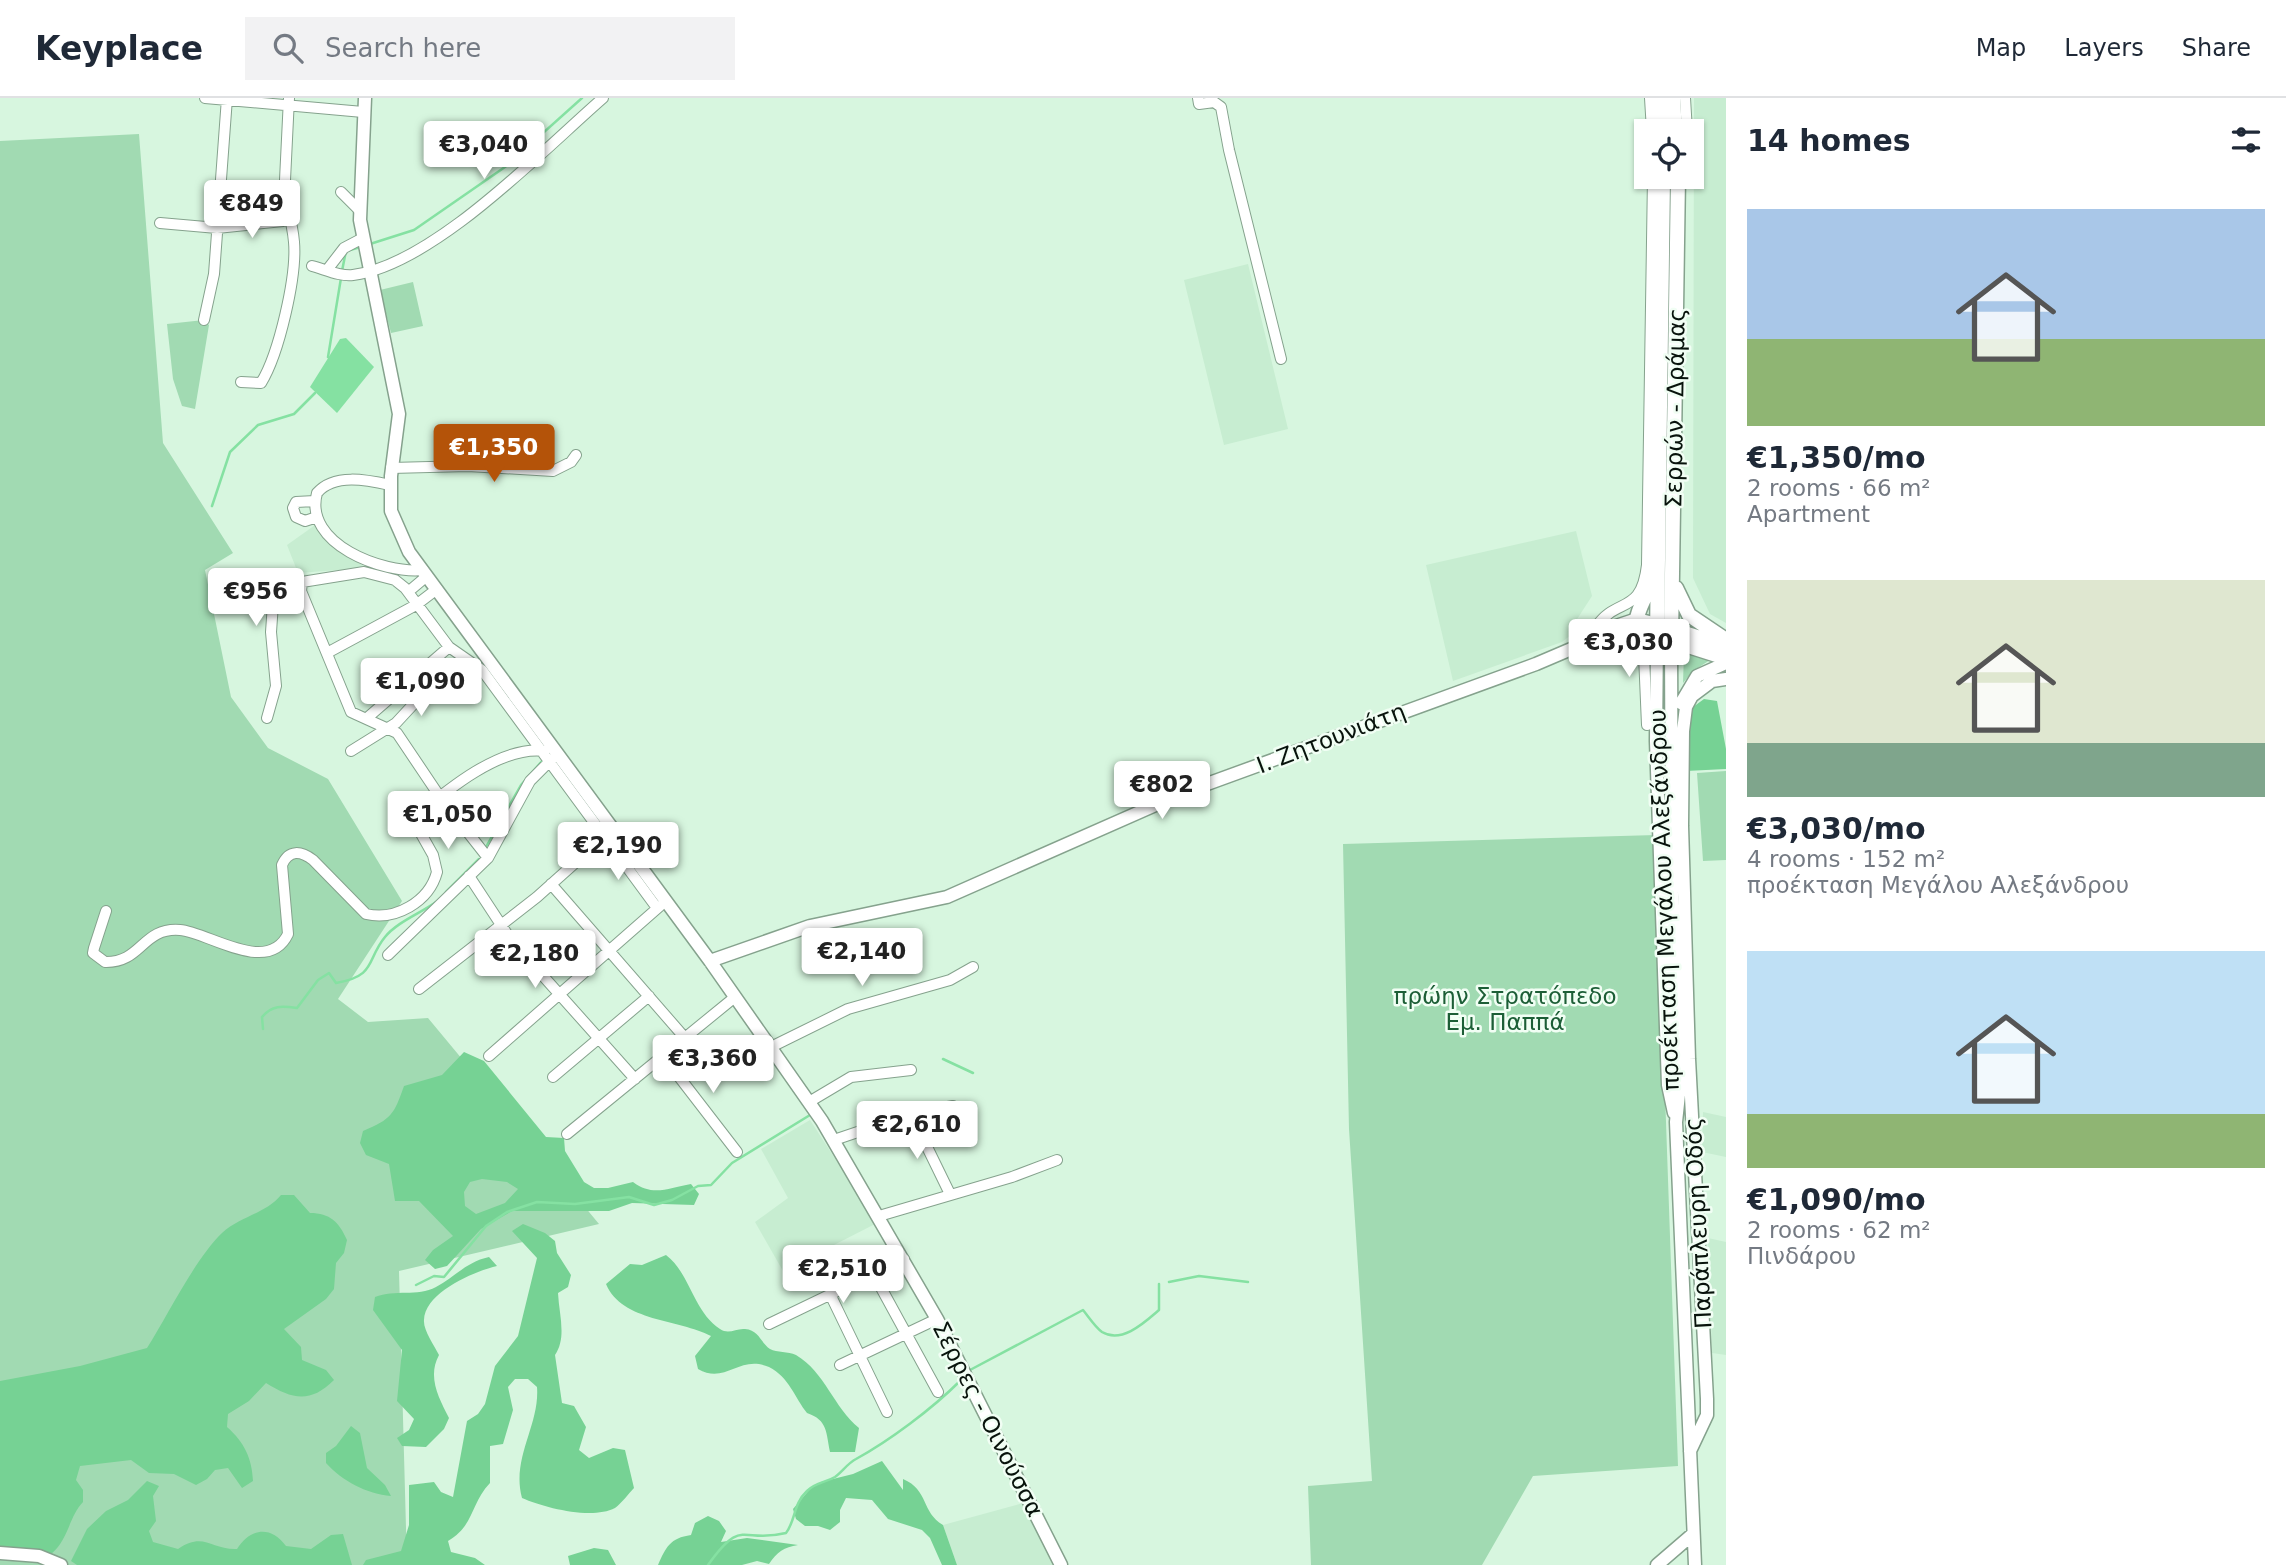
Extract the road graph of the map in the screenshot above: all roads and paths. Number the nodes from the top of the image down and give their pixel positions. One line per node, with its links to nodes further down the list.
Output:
1 (205, 98): 9 (street)
2 (365, 98): 11 (street, Σέρρες - Οινούσσα)
3 (603, 98): 25 (street)
4 (1198, 98): 29 (street)
5 (1650, 98): 12 (street)
6 (1661, 98): 13 (main road)
7 (1673, 98): 14 (main road)
8 (1685, 98): 15 (street)
9 (227, 100): 10 (street); 23 (street)
10 (289, 102): 11 (street); 19 (street)
11 (363, 113): 21 (street, Σέρρες - Οινούσσα)
12 (1652, 119)
13 (1662, 119)
14 (1674, 119)
15 (1686, 119)
16 (1653, 189): 41 (street)
17 (1663, 189): 36 (main road, Σερρών - Δράμας)
18 (1679, 189): 36 (main road, Σερρών - Δράμας)
19 (284, 190): 23 (street); 30 (street)
20 (341, 192): 21 (street)
21 (360, 215): 24 (street, Σέρρες - Οινούσσα)
22 (160, 223): 23 (street)
23 (217, 228): 28 (street)
24 (363, 238): 25 (street, Σέρρες - Οινούσσα); 27 (street)
25 (368, 265): 27 (street); 32 (street, Σέρρες - Οινούσσα)
26 (312, 266): 27 (street)
27 (337, 272)
28 (204, 320)
29 (1281, 359)
30 (240, 382)
31 (576, 455): 32 (street)
32 (391, 468): 33 (street, Σέρρες - Οινούσσα)
33 (390, 485): 34 (street); 37 (street, Σέρρες - Οινούσσα)
34 (315, 501): 35 (street); 35 (street)
35 (317, 517): 37 (street)
36 (1666, 558): 43 (main road, Σερρών - Δράμας); 43 (main road); 45 (main road)
37 (425, 573): 39 (street, Σέρρες - Οινούσσα); 40 (street)
38 (301, 587): 40 (street); 48 (street); 53 (street)
39 (437, 589): 42 (street); 60 (street, Σέρρες - Οινούσσα)
40 (408, 592): 42 (street)
41 (1632, 601): 43 (street); 44 (street)
42 (416, 605): 46 (street); 48 (street)
43 (1656, 630): 44 (street, Ι. Ζητουνιάτη); 47 (main road); 49 (main road); 55 (street); 57 (street, προέκταση Μεγάλου Αλεξάνδρου); 92 (street, προέκταση Μεγάλου Αλεξάνδρου)
44 (1597, 638): 71 (street, Ι. Ζητουνιάτη)
45 (1726, 640)
46 (449, 647): 51 (street); 54 (street)
47 (1726, 647)
48 (327, 653): 54 (street)
49 (1726, 658)
50 (1726, 663): 57 (street)
51 (476, 665): 56 (street); 59 (street)
52 (1726, 679): 85 (street, Παράπλευρη Οδός)
53 (267, 718)
54 (367, 718): 56 (street)
55 (1647, 725)
56 (388, 728): 58 (street); 61 (street)
57 (1671, 740): 77 (street, προέκταση Μεγάλου Αλεξάνδρου)
58 (351, 751)
59 (541, 751): 60 (street); 61 (street)
60 (554, 758): 62 (street); 63 (street); 66 (street, Σέρρες - Οινούσσα)
61 (440, 797): 63 (street); 67 (street)
62 (604, 837): 65 (street); 66 (street)
63 (488, 858): 64 (street)
64 (469, 876): 68 (street); 70 (street)
65 (551, 884): 68 (street); 69 (street)
66 (661, 905): 69 (street); 71 (street, Σέρρες - Οινούσσα)
67 (106, 911)
68 (500, 926): 73 (street); 74 (street)
69 (609, 950): 74 (street); 75 (street)
70 (388, 955)
71 (710, 961): 76 (street, Σέρρες - Οινούσσα)
72 (973, 967): 82 (street)
73 (419, 989)
74 (559, 994): 80 (street); 83 (street)
75 (649, 996): 79 (street); 80 (street)
76 (735, 997): 78 (street); 82 (street, Σέρρες - Οινούσσα)
77 (1676, 1000): 85 (street); 92 (street, προέκταση Μεγάλου Αλεξάνδρου)
78 (694, 1031): 79 (street); 81 (street)
79 (685, 1038): 84 (street)
80 (598, 1039): 87 (street); 88 (street)
81 (702, 1041)
82 (771, 1047): 89 (street, Σέρρες - Οινούσσα)
83 (489, 1056)
84 (663, 1056): 88 (street); 95 (street)
85 (1689, 1059): 109 (street, Παράπλευρη Οδός)
86 (911, 1070): 89 (street)
87 (553, 1077)
88 (635, 1079): 93 (street)
89 (809, 1102): 94 (street, Σέρρες - Οινούσσα)
90 (953, 1106): 91 (street)
91 (911, 1114): 94 (street); 97 (street)
92 (1676, 1122): 109 (street, προέκταση Μεγάλου Αλεξάνδρου)
93 (568, 1134)
94 (834, 1140): 98 (street, Σέρρες - Οινούσσα)
95 (737, 1152)
96 (1056, 1160): 97 (street)
97 (950, 1194): 98 (street)
98 (879, 1216): 99 (street, Σέρρες - Οινούσσα)
99 (904, 1259): 100 (street); 102 (street, Σέρρες - Οινούσσα)
100 (873, 1273): 101 (street); 104 (street)
101 (830, 1294): 103 (street); 105 (street)
102 (937, 1319): 104 (street); 113 (street, Σέρρες - Οινούσσα)
103 (769, 1324)
104 (906, 1334): 105 (street); 107 (street)
105 (860, 1356): 106 (street); 108 (street)
106 (840, 1365)
107 (938, 1392)
108 (887, 1412)
109 (1689, 1452): 110 (street, προέκταση Μεγάλου Αλεξάνδρου)
110 (1693, 1534): 114 (street); 115 (street, προέκταση Μεγάλου Αλεξάνδρου)
111 (0, 1553): 112 (street)
112 (61, 1565)
113 (1061, 1565)
114 (1657, 1565)
115 (1696, 1565)

